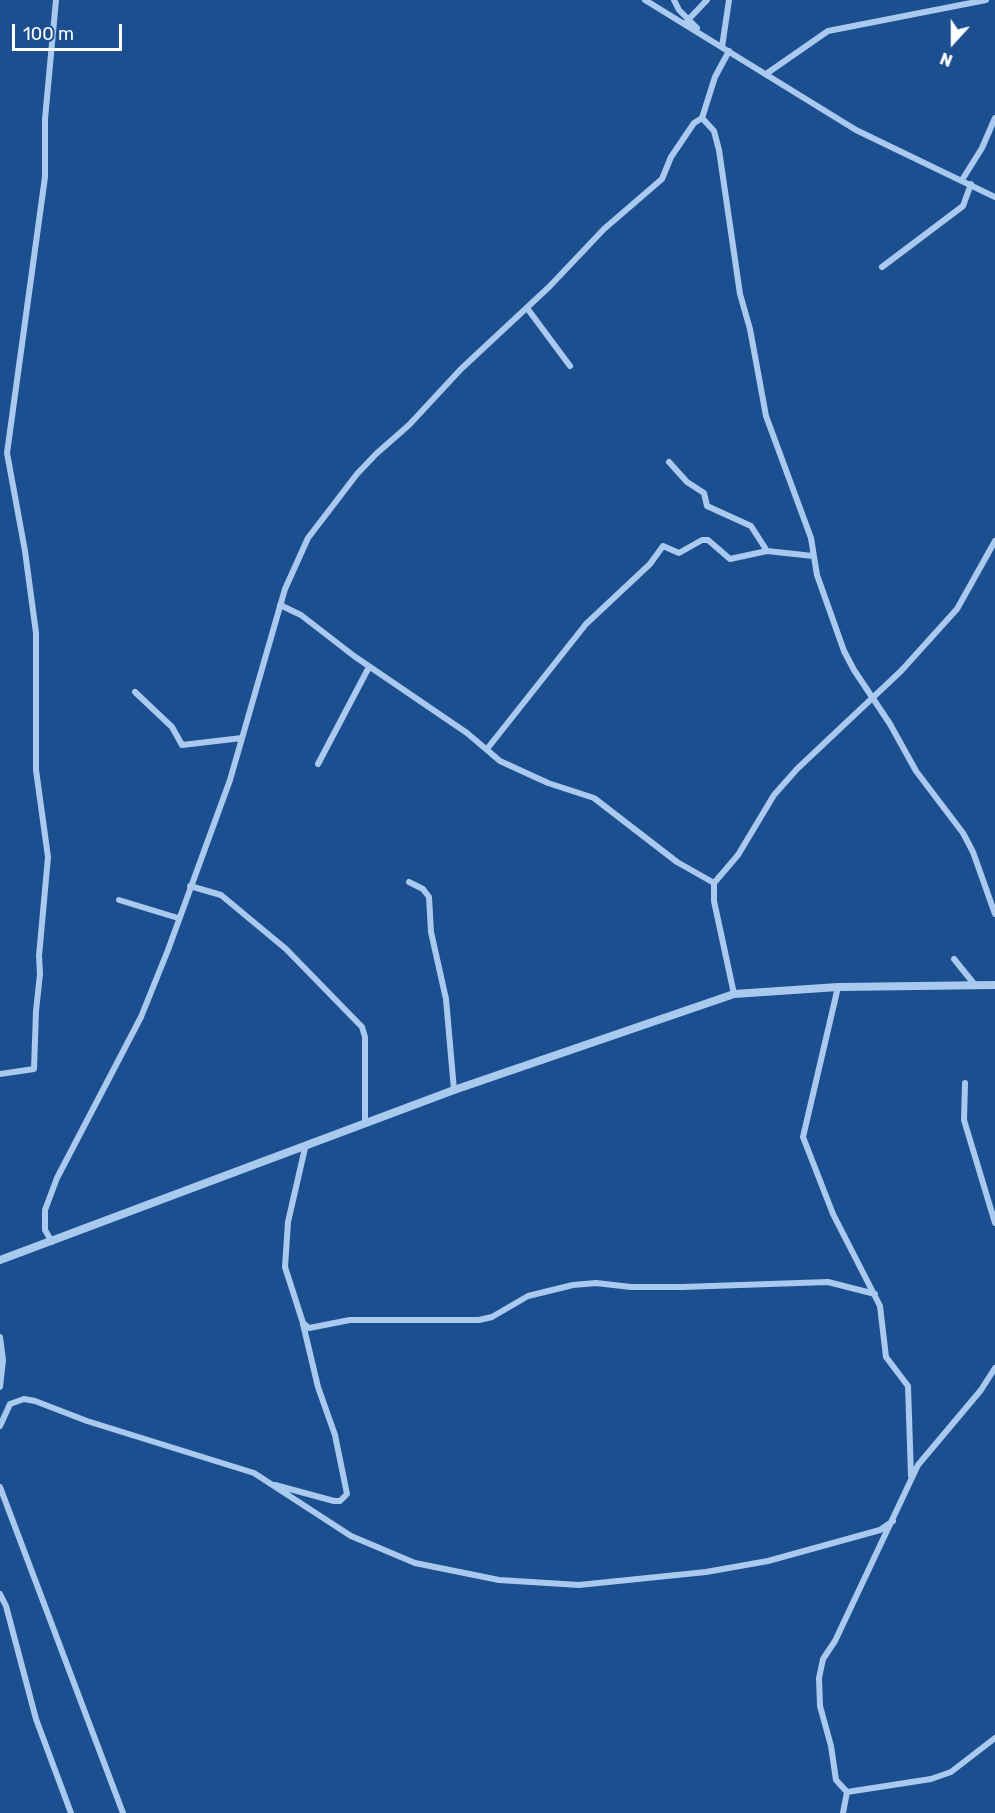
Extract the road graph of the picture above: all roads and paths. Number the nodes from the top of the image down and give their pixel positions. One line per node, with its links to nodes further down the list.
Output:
1 (56, 0): 41 (street)
2 (645, 0): 7 (street)
3 (674, 0): 7 (street)
4 (707, 0): 7 (street)
5 (729, 0): 8 (street)
6 (986, 0): 10 (street)
7 (686, 21): 8 (street)
8 (722, 47): 9 (street)
9 (729, 51): 10 (street); 11 (street)
10 (766, 74): 13 (street)
11 (702, 118): 17 (street); 22 (street)
12 (995, 118): 13 (street)
13 (962, 180): 14 (street)
14 (971, 184): 15 (street); 16 (street)
15 (995, 197)
16 (882, 267)
17 (527, 308): 18 (street); 23 (street)
18 (570, 366)
19 (669, 462): 21 (street)
20 (995, 540): 26 (street)
21 (767, 550): 22 (street); 28 (street)
22 (813, 556): 26 (street)
23 (280, 605): 24 (street); 27 (street)
24 (369, 667): 28 (street); 29 (street)
25 (135, 692): 27 (street)
26 (872, 698): 31 (street); 34 (street)
27 (242, 738): 32 (street)
28 (487, 749): 31 (street)
29 (318, 764)
30 (409, 882): 43 (street)
31 (714, 884): 40 (street)
32 (190, 886): 35 (street); 44 (street)
33 (119, 900): 35 (street)
34 (995, 914)
35 (178, 918): 47 (street)
36 (954, 959): 37 (street)
37 (975, 984): 38 (street); 39 (street)
38 (995, 985)
39 (838, 987): 40 (street); 49 (street)
40 (734, 994): 43 (street)
41 (0, 1074)
42 (965, 1083): 46 (street)
43 (454, 1090): 44 (street)
44 (364, 1124): 45 (street)
45 (305, 1148): 47 (street); 50 (street)
46 (995, 1223)
47 (52, 1242): 48 (street)
48 (0, 1260)
49 (875, 1294): 50 (street); 57 (street)
50 (303, 1323): 58 (street)
51 (0, 1336): 53 (street)
52 (995, 1368): 57 (street)
53 (0, 1387)
54 (0, 1401): 55 (street)
55 (10, 1404): 56 (street); 58 (street)
56 (0, 1426)
57 (911, 1476): 60 (street)
58 (273, 1485): 60 (street)
59 (0, 1487): 65 (street)
60 (893, 1521): 63 (street)
61 (0, 1594): 64 (street)
62 (995, 1738): 63 (street)
63 (848, 1792): 66 (street)
64 (71, 1813)
65 (123, 1813)
66 (843, 1813)

